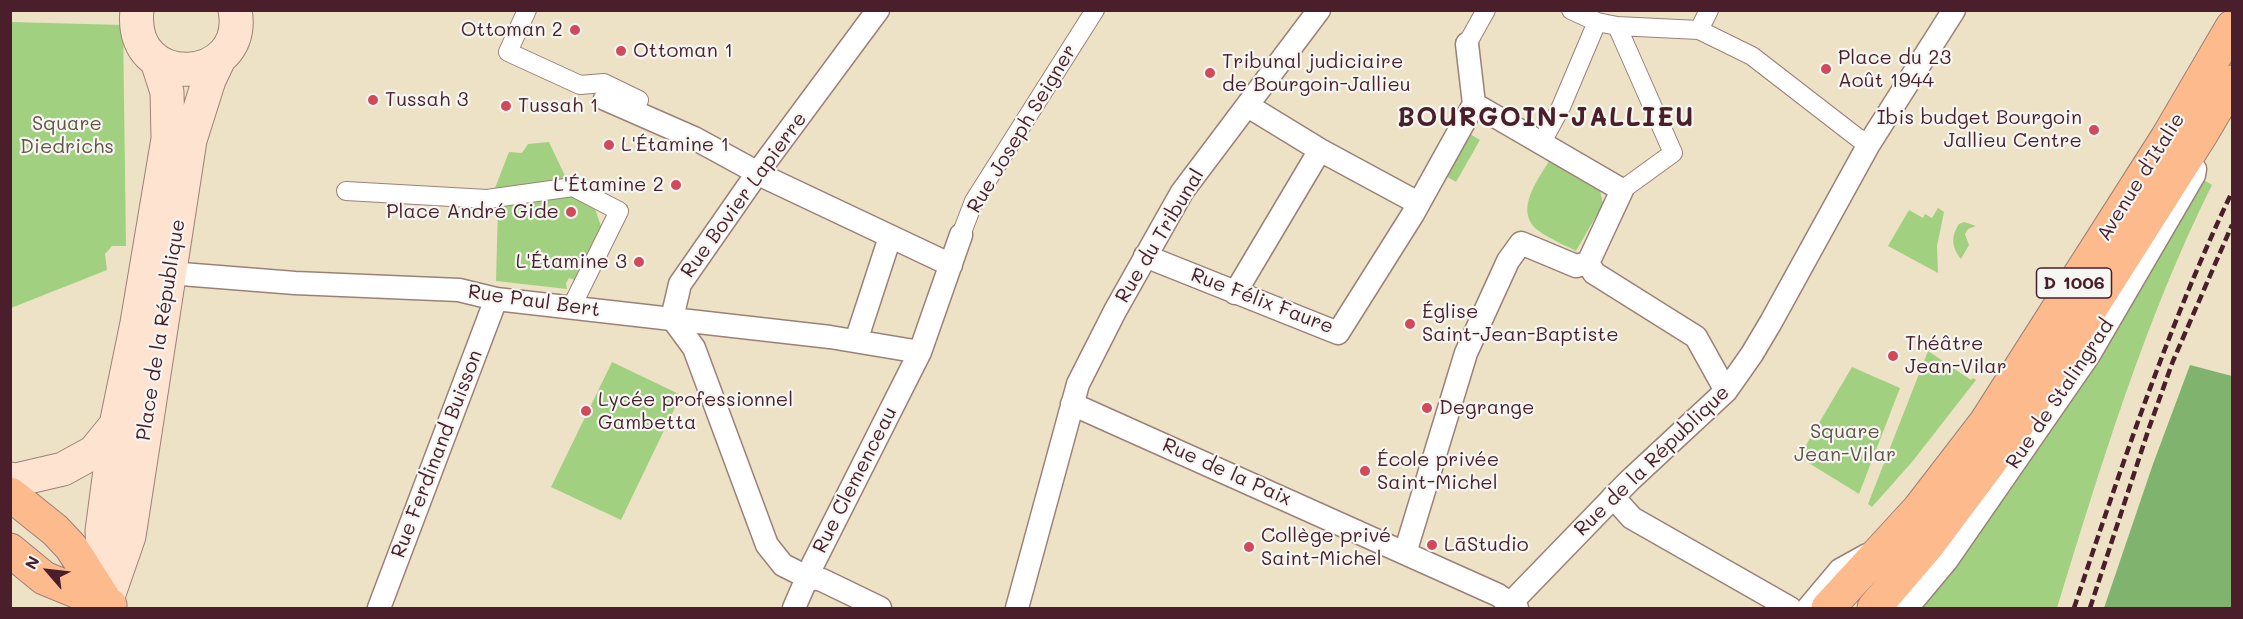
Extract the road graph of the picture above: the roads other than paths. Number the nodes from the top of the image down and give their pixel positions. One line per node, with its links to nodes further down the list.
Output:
1 (137, 10): 17 (main road, Place de la République)
2 (527, 10): 20 (street)
3 (878, 10): 27 (street, Rue Bovier Lapierre)
4 (1095, 10): 31 (street, Rue Joseph Seigner)
5 (1319, 10): 22 (street, Rue du Tribunal)
6 (1486, 10): 15 (street)
7 (1571, 10): 11 (street)
8 (1709, 10): 14 (street)
9 (1954, 10): 25 (street, Rue de la République)
10 (242, 15): 16 (main road, Place de la République)
11 (1597, 22): 12 (street); 24 (street)
12 (1617, 26): 14 (street); 28 (street)
13 (2232, 27): 49 (main road, Avenue d'Italie / D 1006)
14 (1699, 30): 25 (street)
15 (1467, 44): 21 (street)
16 (219, 59): 17 (main road); 36 (main road, Place de la République)
17 (157, 62): 36 (main road, Place de la République)
18 (2232, 82): 23 (main road, Avenue d'Italie / D 1006)
19 (605, 99): 27 (street)
20 (639, 100)
21 (1474, 104): 24 (street); 30 (street)
22 (1248, 106): 26 (street); 33 (street, Rue du Tribunal)
23 (2202, 133): 49 (main road, Avenue d'Italie / D 1006); 63 (street, Rue de Stalingrad)
24 (1542, 142): 28 (street)
25 (1869, 144): 43 (street, Rue de la République)
26 (1320, 150): 30 (street); 37 (street)
27 (758, 172): 32 (street); 40 (street, Rue Bovier Lapierre)
28 (1622, 190): 34 (street)
29 (346, 191): 39 (street)
30 (1418, 203): 37 (street, Rue Félix Faure)
31 (961, 235): 35 (street, Rue Joseph Seigner)
32 (890, 237): 35 (street); 41 (street)
33 (1145, 256): 37 (street, Rue Félix Faure); 44 (street, Rue du Tribunal)
34 (1588, 263): 43 (street); 51 (street)
35 (951, 265): 42 (street, Rue Joseph Seigner)
36 (158, 272): 38 (street, Rue Paul Bert); 45 (main road, Place de la République); 53 (main road, Place de la République)
37 (1235, 293)
38 (496, 299): 39 (street, Rue Paul Bert); 55 (street, Rue Ferdinand Buisson)
39 (571, 308): 40 (street, Rue Paul Bert)
40 (672, 318): 41 (street, Rue Paul Bert); 52 (street)
41 (856, 341): 42 (street, Rue Paul Bert)
42 (920, 352): 52 (street, Rue Clemenceau)
43 (1726, 391): 48 (street, Rue de la République)
44 (1075, 394): 51 (street, Rue de la Paix); 58 (street, Rue du Tribunal)
45 (117, 425): 46 (main road); 53 (main road, Place de la République)
46 (10, 479)
47 (10, 494): 53 (main road)
48 (1613, 497): 54 (street, Rue de la République); 59 (street)
49 (1904, 540): 60 (street); 61 (main road, D 1006); 62 (main road, D 1006)
50 (10, 550): 53 (main road)
51 (1405, 553): 54 (street, Rue de la Paix)
52 (807, 577): 56 (street, Rue Clemenceau); 57 (street)
53 (108, 607)
54 (1511, 607)
55 (379, 609)
56 (794, 609)
57 (880, 609)
58 (1017, 609)
59 (1790, 609)
60 (1808, 609)
61 (1828, 609)
62 (1874, 609)
63 (1907, 609)

